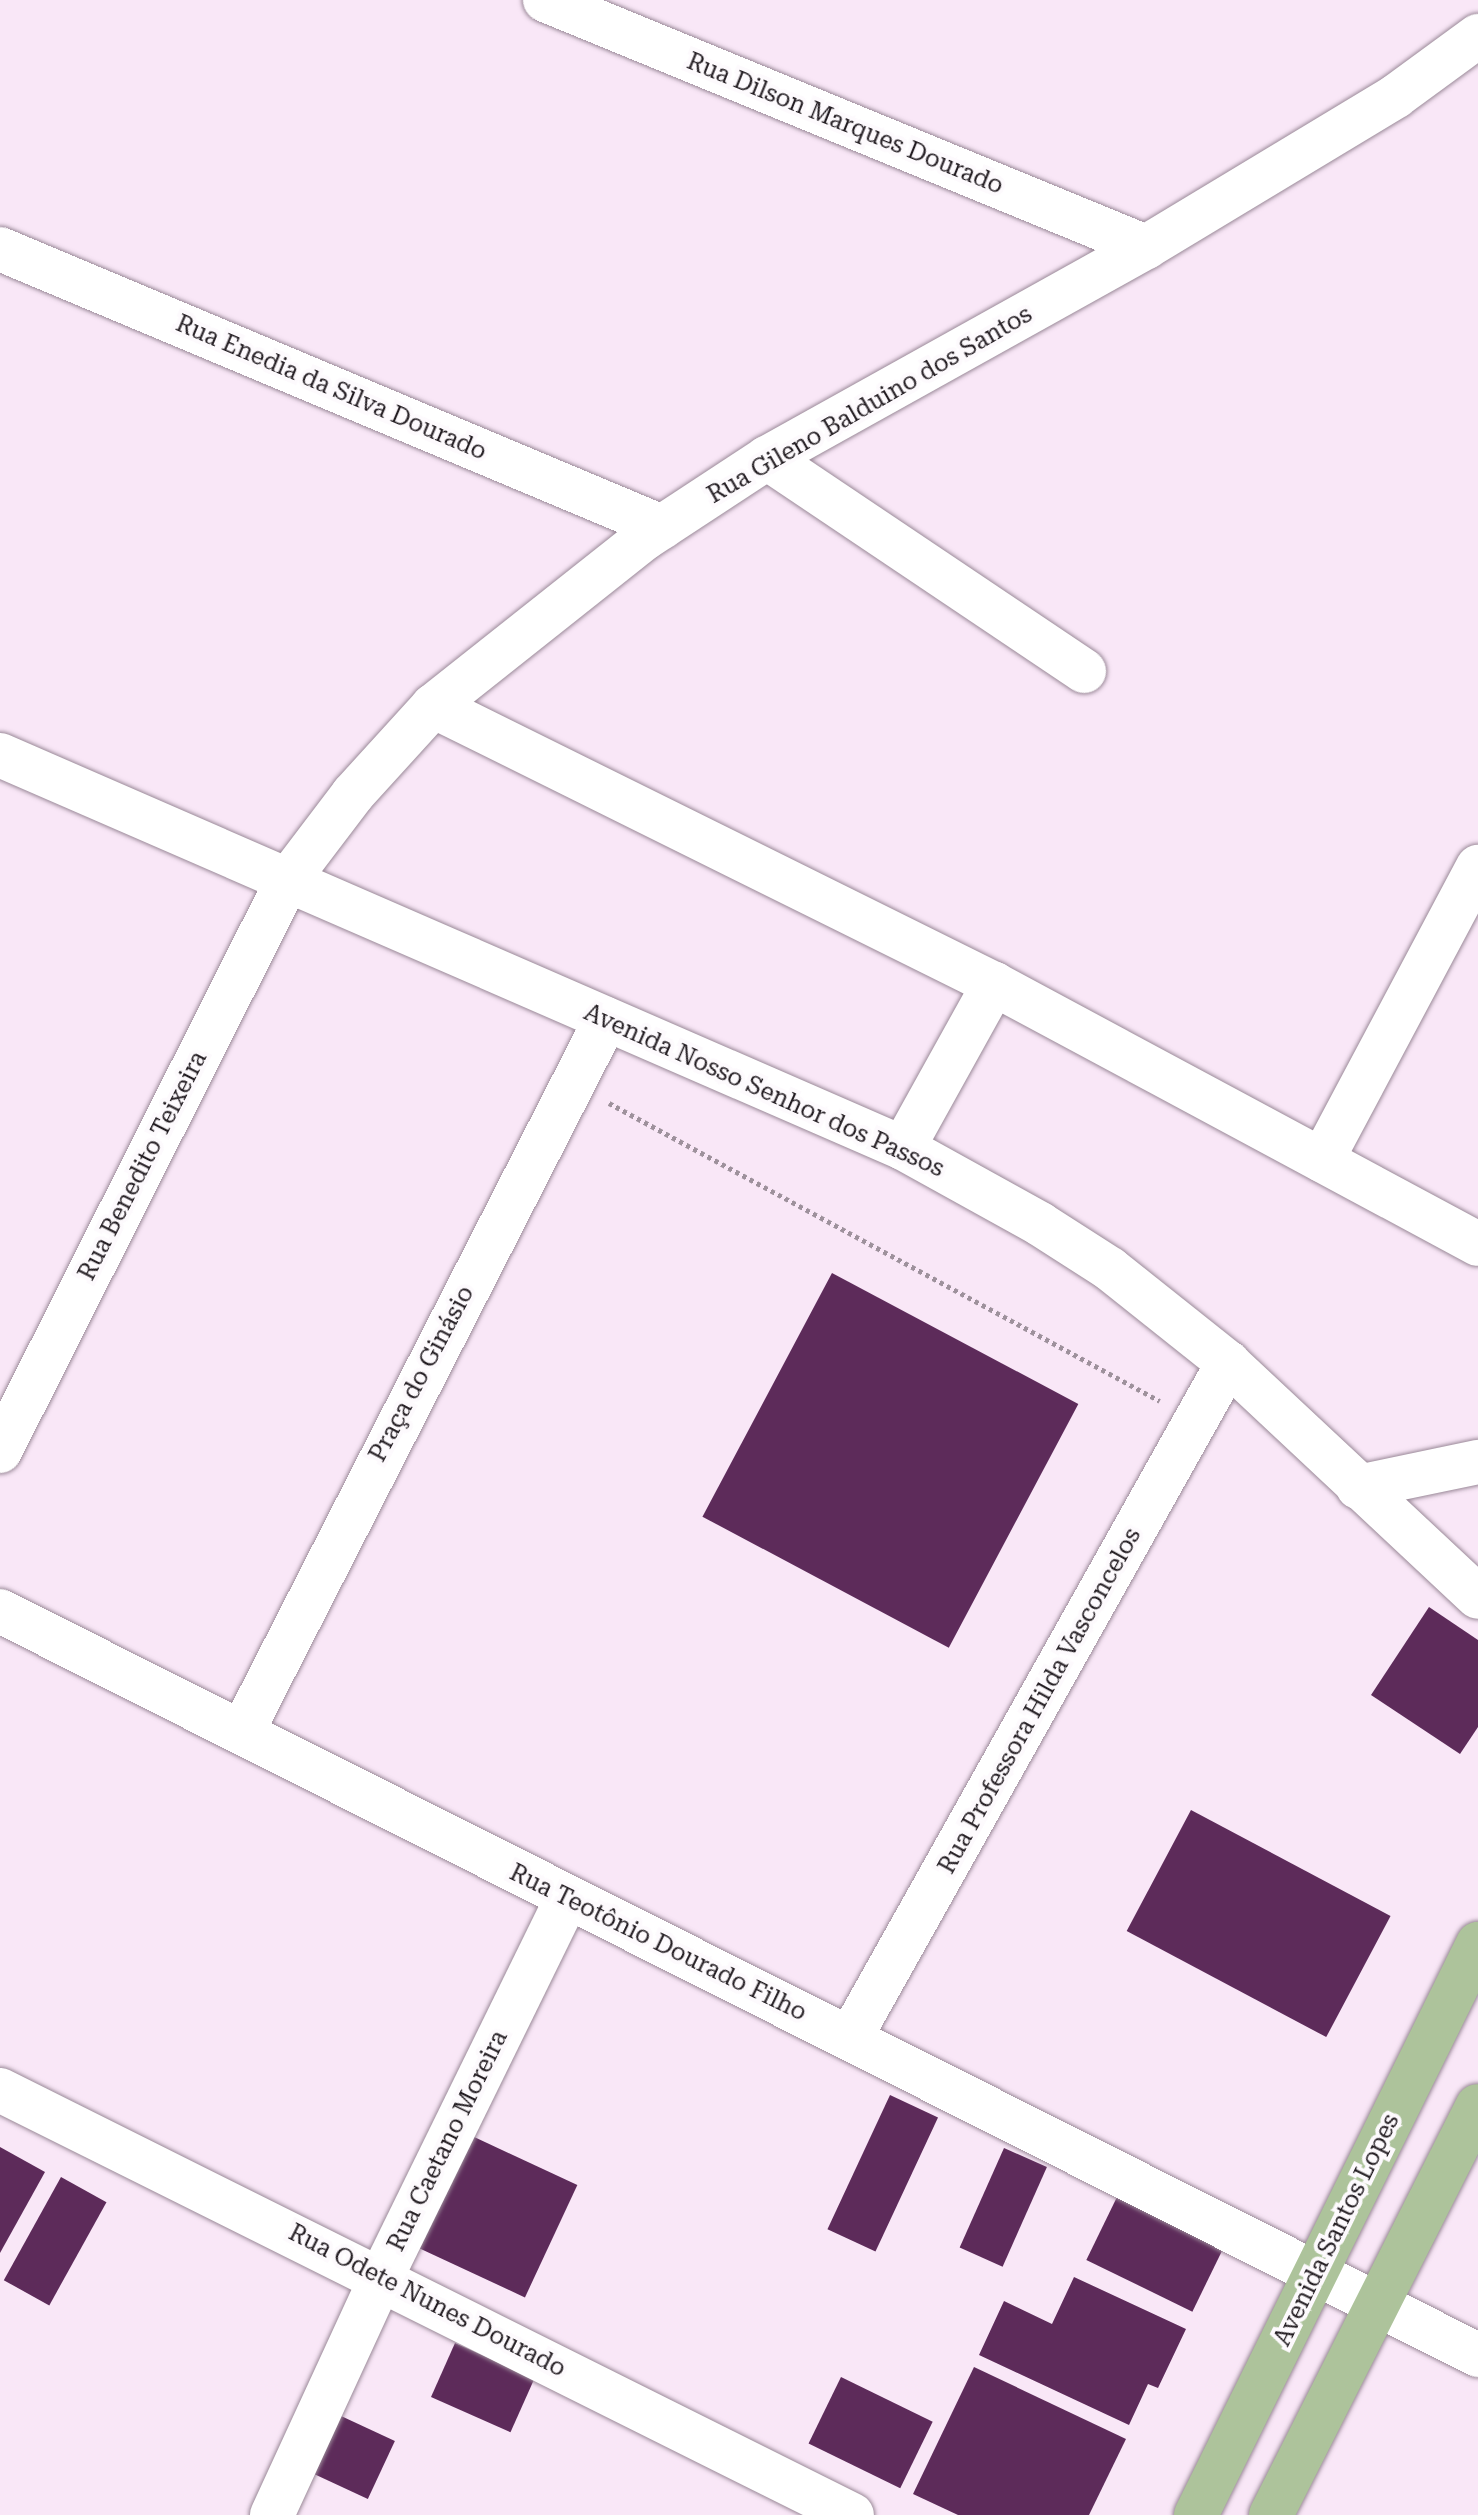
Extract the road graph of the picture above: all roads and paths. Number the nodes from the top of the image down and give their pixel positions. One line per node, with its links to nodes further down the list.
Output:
1 (545, 0): 3 (street, Rua Dilson Marques Dourado)
2 (1478, 36): 3 (street, Rua Gileno Balduino dos Santos)
3 (1146, 247): 5 (street, Rua Gileno Balduino dos Santos)
4 (0, 249): 6 (street, Rua Enedia da Silva Dourado)
5 (767, 458): 6 (street, Rua Gileno Balduino dos Santos); 7 (street)
6 (662, 527): 8 (street, Rua Gileno Balduino dos Santos)
7 (1084, 671)
8 (433, 706): 11 (street, Rua Gileno Balduino dos Santos); 12 (street)
9 (0, 755): 11 (street, Avenida Nosso Senhor dos Passos)
10 (1478, 867): 16 (street)
11 (287, 881): 13 (street, Avenida Nosso Senhor dos Passos); 20 (street, Rua Benedito Teixeira)
12 (994, 984): 15 (street); 16 (street)
13 (606, 1019): 14 (street, Praça do Ginásio); 15 (street, Avenida Nosso Senhor dos Passos)
14 (573, 1084): 19 (path); 25 (street, Praça do Ginásio)
15 (903, 1148): 18 (street, Avenida Nosso Senhor dos Passos)
16 (1322, 1160): 17 (street)
17 (1478, 1244)
18 (1228, 1363): 19 (street, Rua Professora Hilda Vasconcelos); 22 (street, Avenida Nosso Senhor dos Passos)
19 (1198, 1421): 28 (street, Rua Professora Hilda Vasconcelos)
20 (0, 1451)
21 (1478, 1462): 22 (street)
22 (1358, 1487): 23 (street, Avenida Nosso Senhor dos Passos)
23 (1478, 1597)
24 (0, 1611): 25 (street, Rua Teotônio Dourado Filho)
25 (243, 1730): 26 (street, Rua Teotônio Dourado Filho)
26 (566, 1900): 28 (street, Rua Teotônio Dourado Filho); 32 (street, Rua Caetano Moreira)
27 (1478, 1944): 31 (main road, Avenida Santos Lopes)
28 (850, 2038): 31 (street, Rua Teotônio Dourado Filho)
29 (0, 2090): 32 (street, Rua Odete Nunes Dourado)
30 (1478, 2106): 33 (main road)
31 (1318, 2270): 33 (street, Rua Teotônio Dourado Filho); 37 (main road, Avenida Santos Lopes)
32 (381, 2278): 35 (street, Rua Caetano Moreira); 36 (street, Rua Odete Nunes Dourado)
33 (1376, 2303): 34 (street, Rua Teotônio Dourado Filho); 38 (main road)
34 (1478, 2355)
35 (272, 2515)
36 (852, 2515)
37 (1196, 2515)
38 (1271, 2515)

